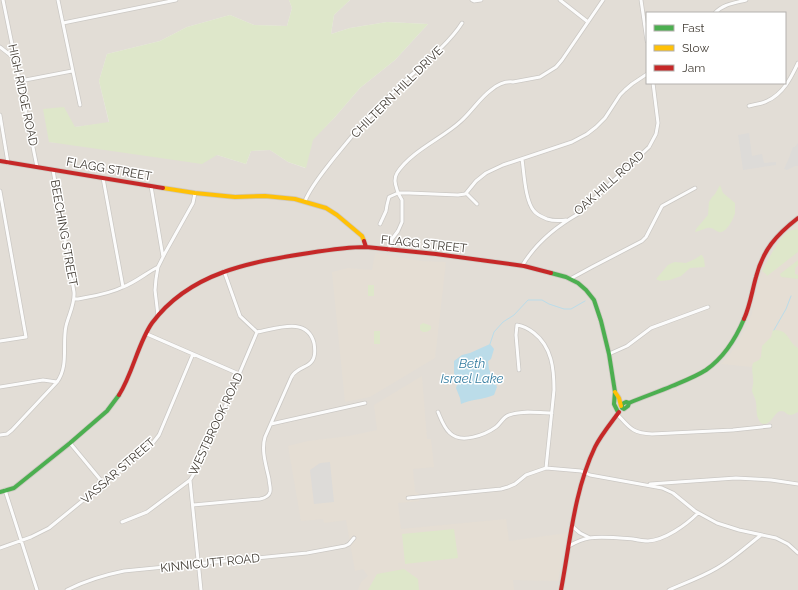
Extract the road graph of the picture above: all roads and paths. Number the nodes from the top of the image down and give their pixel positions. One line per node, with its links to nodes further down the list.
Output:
1 (3, 0): 16 (street, HIGH RIDGE ROAD)
2 (58, 0): 13 (street)
3 (176, 0): 13 (street)
4 (472, 0): 5 (street)
5 (481, 0)
6 (560, 0): 12 (street)
7 (603, 0): 12 (street)
8 (641, 0): 14 (street)
9 (746, 0): 10 (street)
10 (716, 12)
11 (462, 22): 37 (street, CHILTERN HILL DRIVE)
12 (588, 22): 35 (street)
13 (63, 23): 18 (street)
14 (646, 34)
15 (0, 47): 16 (street)
16 (15, 59): 20 (street, HIGH RIDGE ROAD)
17 (798, 63): 23 (street)
18 (72, 71): 20 (street); 22 (street)
19 (646, 75): 25 (street)
20 (20, 81): 28 (street, HIGH RIDGE ROAD)
21 (653, 84): 39 (street, OAK HILL ROAD)
22 (80, 105)
23 (749, 106)
24 (0, 116): 27 (street)
25 (522, 159): 36 (street); 39 (street)
26 (0, 161): 27 (street, FLAGG STREET)
27 (8, 163): 28 (street, FLAGG STREET)
28 (37, 167): 29 (street, FLAGG STREET)
29 (53, 170): 30 (street, FLAGG STREET); 50 (street, BEECHING STREET)
30 (103, 178): 31 (street, FLAGG STREET); 49 (street)
31 (151, 186): 34 (street, FLAGG STREET); 44 (street)
32 (695, 188): 48 (street)
33 (0, 191): 55 (street)
34 (196, 193): 37 (street, FLAGG STREET); 44 (street)
35 (398, 193): 36 (street); 41 (street); 43 (street)
36 (466, 193): 38 (street)
37 (305, 201): 42 (street, FLAGG STREET)
38 (477, 204)
39 (569, 218): 45 (street, OAK HILL ROAD)
40 (798, 218): 64 (street)
41 (380, 224)
42 (366, 247): 43 (street, FLAGG STREET); 47 (street)
43 (389, 250): 45 (street, FLAGG STREET)
44 (163, 257): 46 (street)
45 (522, 266): 48 (street, FLAGG STREET)
46 (158, 267): 49 (street); 52 (street)
47 (224, 271): 52 (street); 53 (street)
48 (570, 279): 57 (street, FLAGG STREET)
49 (123, 287): 50 (street)
50 (75, 298): 60 (street, BEECHING STREET)
51 (708, 307): 57 (street)
52 (158, 316): 54 (street)
53 (257, 332): 59 (street, WESTBROOK ROAD); 68 (street)
54 (147, 334): 56 (street); 71 (street)
55 (0, 341)
56 (193, 354): 59 (street); 75 (street, VASSAR STREET)
57 (609, 354): 62 (street, FLAGG STREET)
58 (519, 370): 66 (street)
59 (239, 374): 74 (street, WESTBROOK ROAD)
60 (57, 382): 61 (street); 70 (street, BEECHING STREET)
61 (0, 387)
62 (615, 392): 64 (street, FLAGG STREET); 67 (street, FLAGG STREET)
63 (365, 403): 68 (street)
64 (622, 408): 67 (street)
65 (438, 412): 66 (street)
66 (552, 413): 72 (street)
67 (618, 413): 69 (street); 73 (street)
68 (271, 424): 80 (street)
69 (770, 426)
70 (0, 435)
71 (70, 443): 75 (street); 78 (street)
72 (546, 468): 73 (street); 79 (street)
73 (586, 473): 76 (street); 83 (street)
74 (190, 480): 80 (street, WESTBROOK ROAD); 82 (street)
75 (104, 484): 87 (street, VASSAR STREET)
76 (644, 484): 77 (street); 81 (street)
77 (798, 484)
78 (2, 491): 87 (street)
79 (408, 498)
80 (193, 505): 91 (street, WESTBROOK ROAD)
81 (698, 512): 84 (street); 86 (street)
82 (122, 522)
83 (573, 527): 86 (street); 88 (street)
84 (761, 535): 90 (street); 96 (street)
85 (354, 538): 91 (street, KINNICUTT ROAD)
86 (590, 538): 88 (street)
87 (21, 541): 89 (street, VASSAR STREET); 92 (street)
88 (569, 546): 95 (street)
89 (0, 548)
90 (798, 553)
91 (199, 564): 93 (street, KINNICUTT ROAD); 94 (street, WESTBROOK ROAD)
92 (37, 590)
93 (67, 590)
94 (201, 590)
95 (561, 590)
96 (669, 590)

